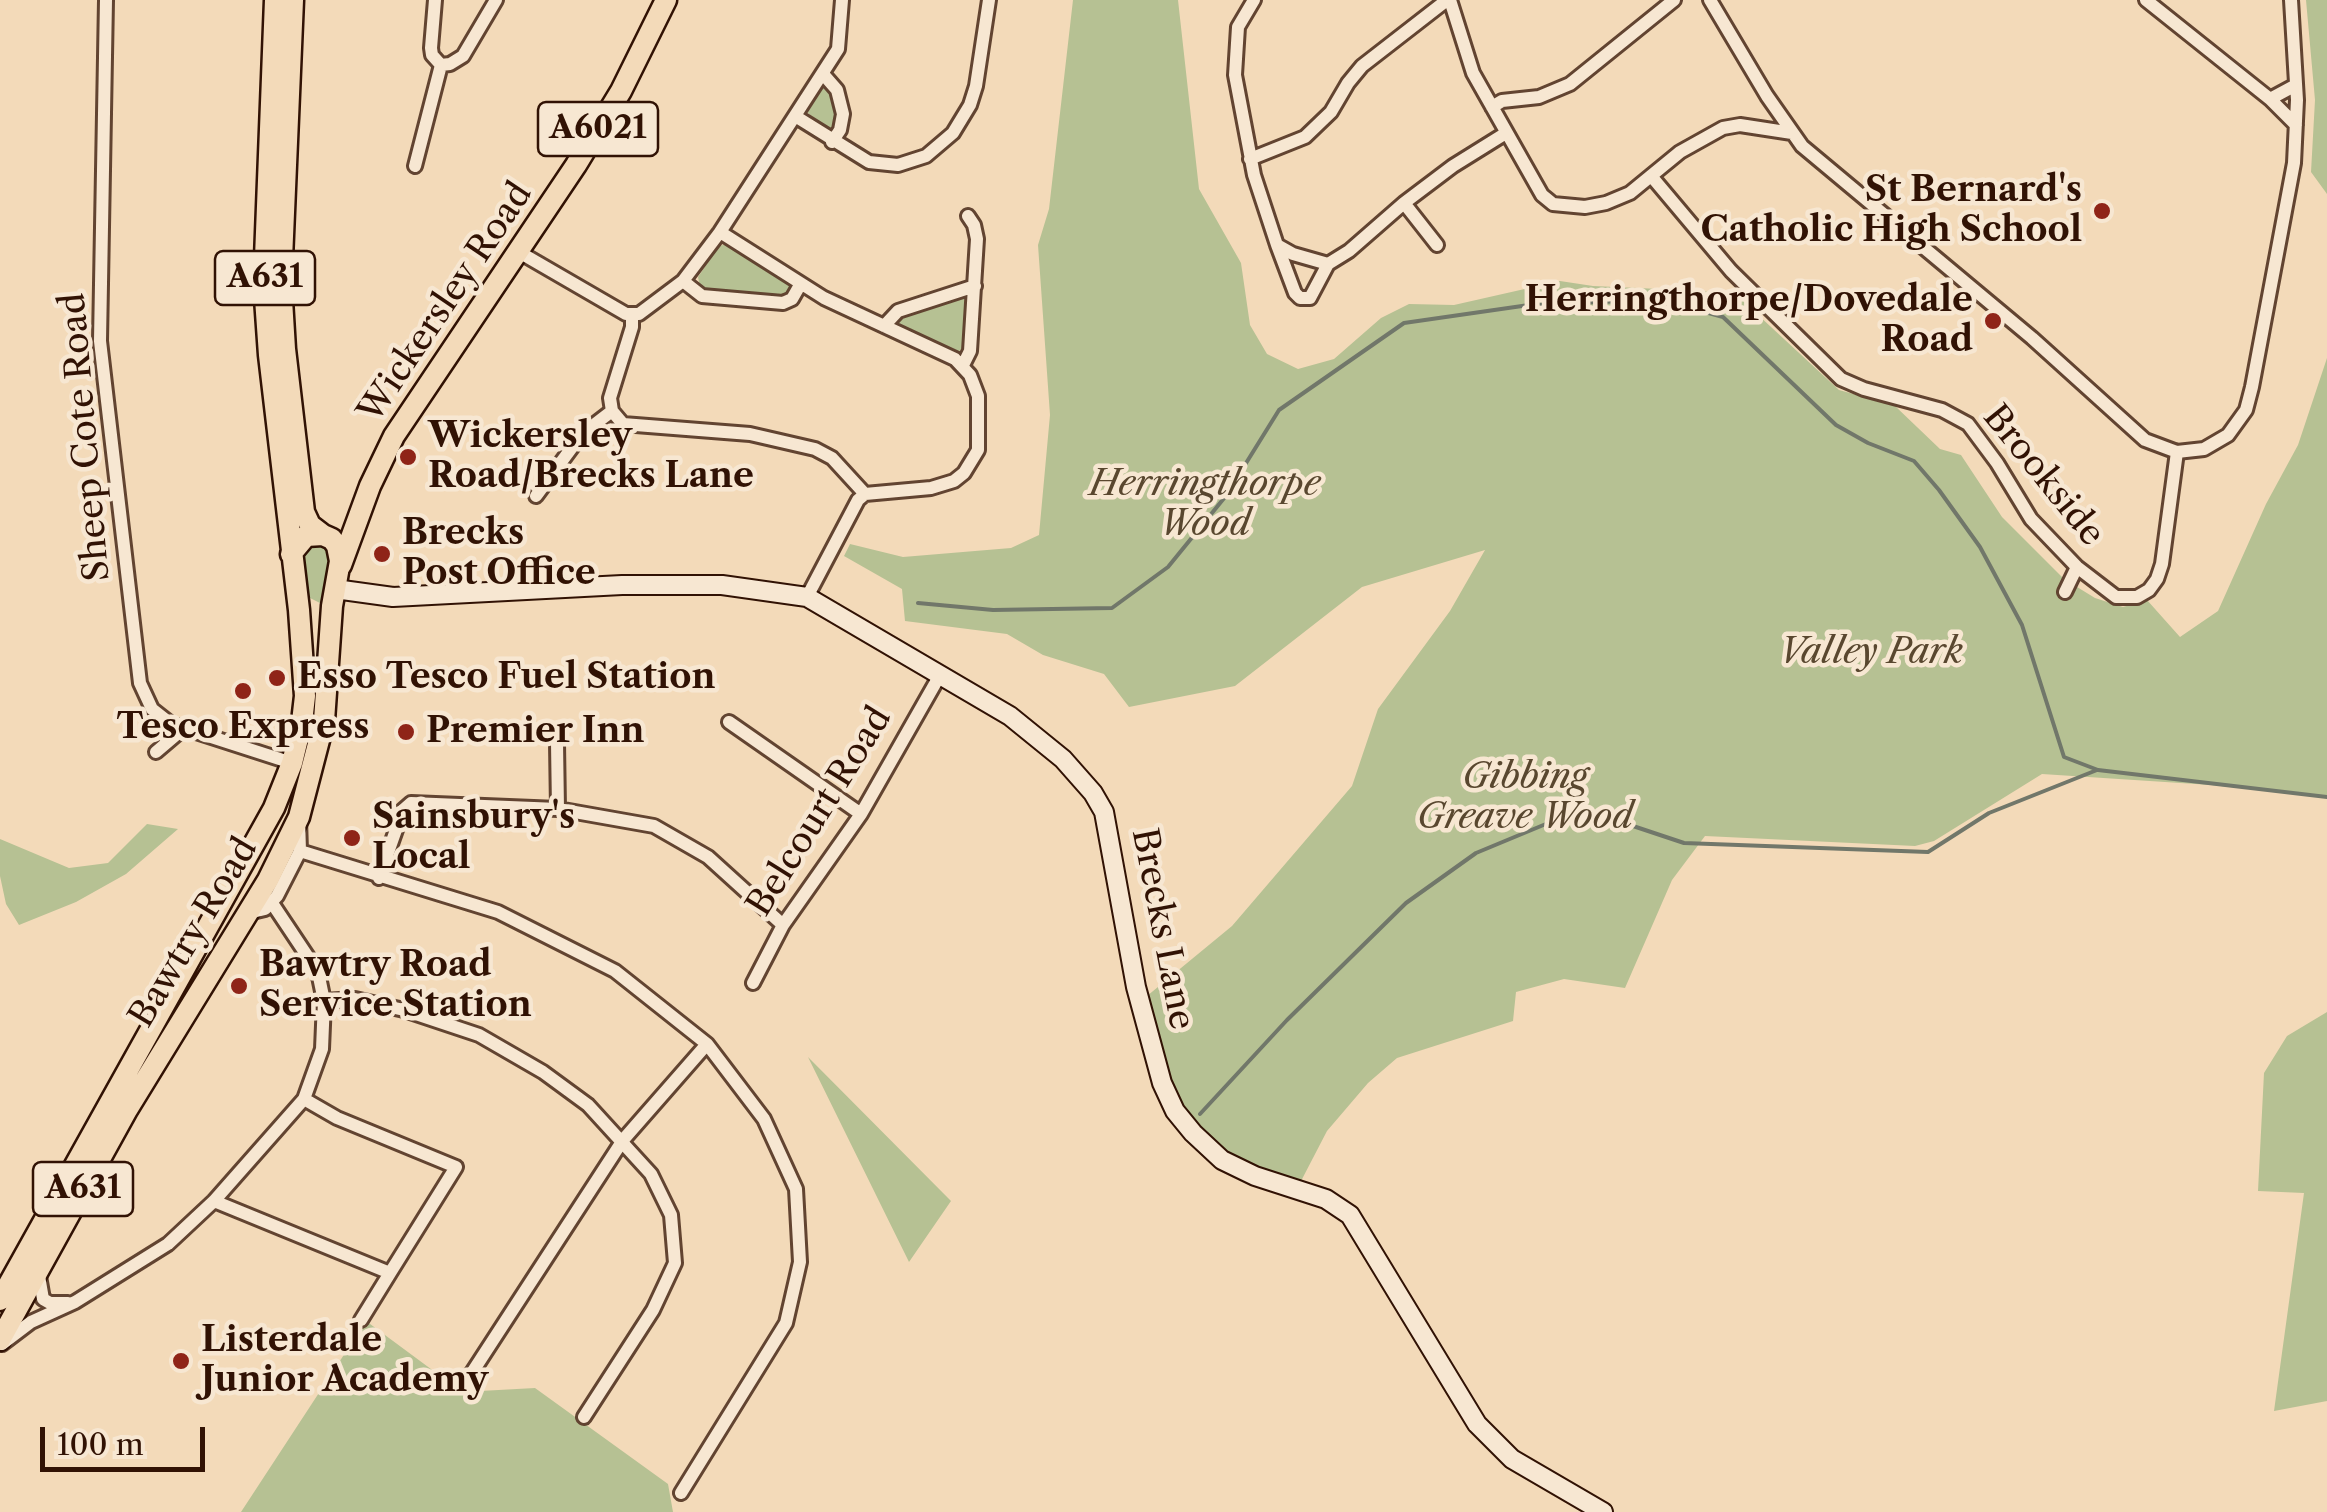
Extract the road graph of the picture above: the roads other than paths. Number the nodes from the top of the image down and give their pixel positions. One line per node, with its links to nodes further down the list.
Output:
1 (106, 0): 58 (street, Sheep Cote Road)
2 (275, 0): 49 (main road, A631)
3 (293, 0): 48 (main road, A631)
4 (435, 0): 15 (street)
5 (496, 0): 15 (street)
6 (666, 0): 33 (main road, Wickersley Road / A6021)
7 (842, 0): 16 (street)
8 (989, 0): 24 (street)
9 (1254, 0): 25 (street)
10 (1448, 0): 19 (street); 25 (street)
11 (1674, 0): 19 (street)
12 (1710, 0): 23 (street)
13 (2146, 0): 18 (street)
14 (2291, 0): 17 (street)
15 (441, 65): 26 (street)
16 (823, 74): 20 (street); 24 (street)
17 (2296, 86): 18 (street); 21 (street)
18 (2270, 99): 21 (street)
19 (1492, 107): 22 (street)
20 (795, 116): 24 (street); 30 (street)
21 (2296, 126): 42 (street)
22 (1506, 133): 27 (street); 28 (street)
23 (1792, 133): 27 (street); 42 (street)
24 (832, 142)
25 (1250, 159): 32 (street)
26 (415, 166)
27 (1652, 176): 51 (street, Brookside)
28 (1404, 203): 31 (street); 34 (street)
29 (968, 216): 37 (street)
30 (720, 232): 35 (street); 36 (street)
31 (1437, 245)
32 (1277, 246): 34 (street); 34 (street)
33 (520, 252): 38 (street); 44 (main road, Wickersley Road / A6021)
34 (1328, 264)
35 (683, 281): 36 (street); 38 (street)
36 (800, 285): 39 (street)
37 (974, 286): 39 (street); 40 (street)
38 (632, 316): 41 (street)
39 (884, 326): 40 (street)
40 (963, 365): 46 (street)
41 (612, 411): 43 (street); 46 (street)
42 (2178, 452): 51 (street, Brookside)
43 (546, 482): 45 (street); 47 (street)
44 (370, 486): 48 (main road, Wickersley Road / A6021); 50 (main road, Wickersley Road / A6021)
45 (558, 493)
46 (865, 494): 54 (street)
47 (536, 496)
48 (325, 535): 49 (main road, Wickersley Road); 50 (main road, A631)
49 (291, 554): 55 (main road, Bawtry Road / A631)
50 (340, 567): 53 (main road, Bawtry Road / A631)
51 (2077, 567): 52 (street)
52 (2065, 592)
53 (334, 597): 54 (street, Brecks Lane); 55 (main road); 64 (main road, Bawtry Road / A631)
54 (807, 597): 56 (street, Brecks Lane)
55 (298, 610): 61 (main road, Bawtry Road / A631)
56 (940, 675): 63 (street, Belcourt Road); 88 (street, Brecks Lane)
57 (730, 722): 63 (street)
58 (183, 729): 60 (street); 61 (street, Sheep Cote Road)
59 (557, 743): 62 (street)
60 (156, 752)
61 (292, 764): 68 (main road, Bawtry Road / A631)
62 (558, 810): 66 (street); 70 (street)
63 (860, 814): 70 (street, Belcourt Road)
64 (299, 817): 65 (street); 69 (main road, Bawtry Road / A631)
65 (300, 851): 66 (street); 67 (street)
66 (379, 878): 73 (street)
67 (272, 903): 69 (street); 72 (street)
68 (220, 906): 69 (main road); 81 (main road, Bawtry Road / A631)
69 (247, 914): 79 (main road, Bawtry Road / A631)
70 (782, 926): 71 (street, Belcourt Road)
71 (753, 983)
72 (324, 1002): 74 (street); 75 (street)
73 (707, 1044): 75 (street); 87 (street)
74 (304, 1099): 76 (street); 78 (street)
75 (623, 1140): 85 (street); 86 (street)
76 (456, 1167): 77 (street); 80 (street)
77 (472, 1174)
78 (214, 1201): 80 (street); 82 (street)
79 (41, 1264): 82 (street); 84 (main road, Bawtry Road / A631)
80 (390, 1274): 83 (street)
81 (0, 1300)
82 (75, 1302): 84 (street)
83 (361, 1320)
84 (0, 1343)
85 (464, 1385)
86 (584, 1417)
87 (680, 1494)
88 (1603, 1512)

